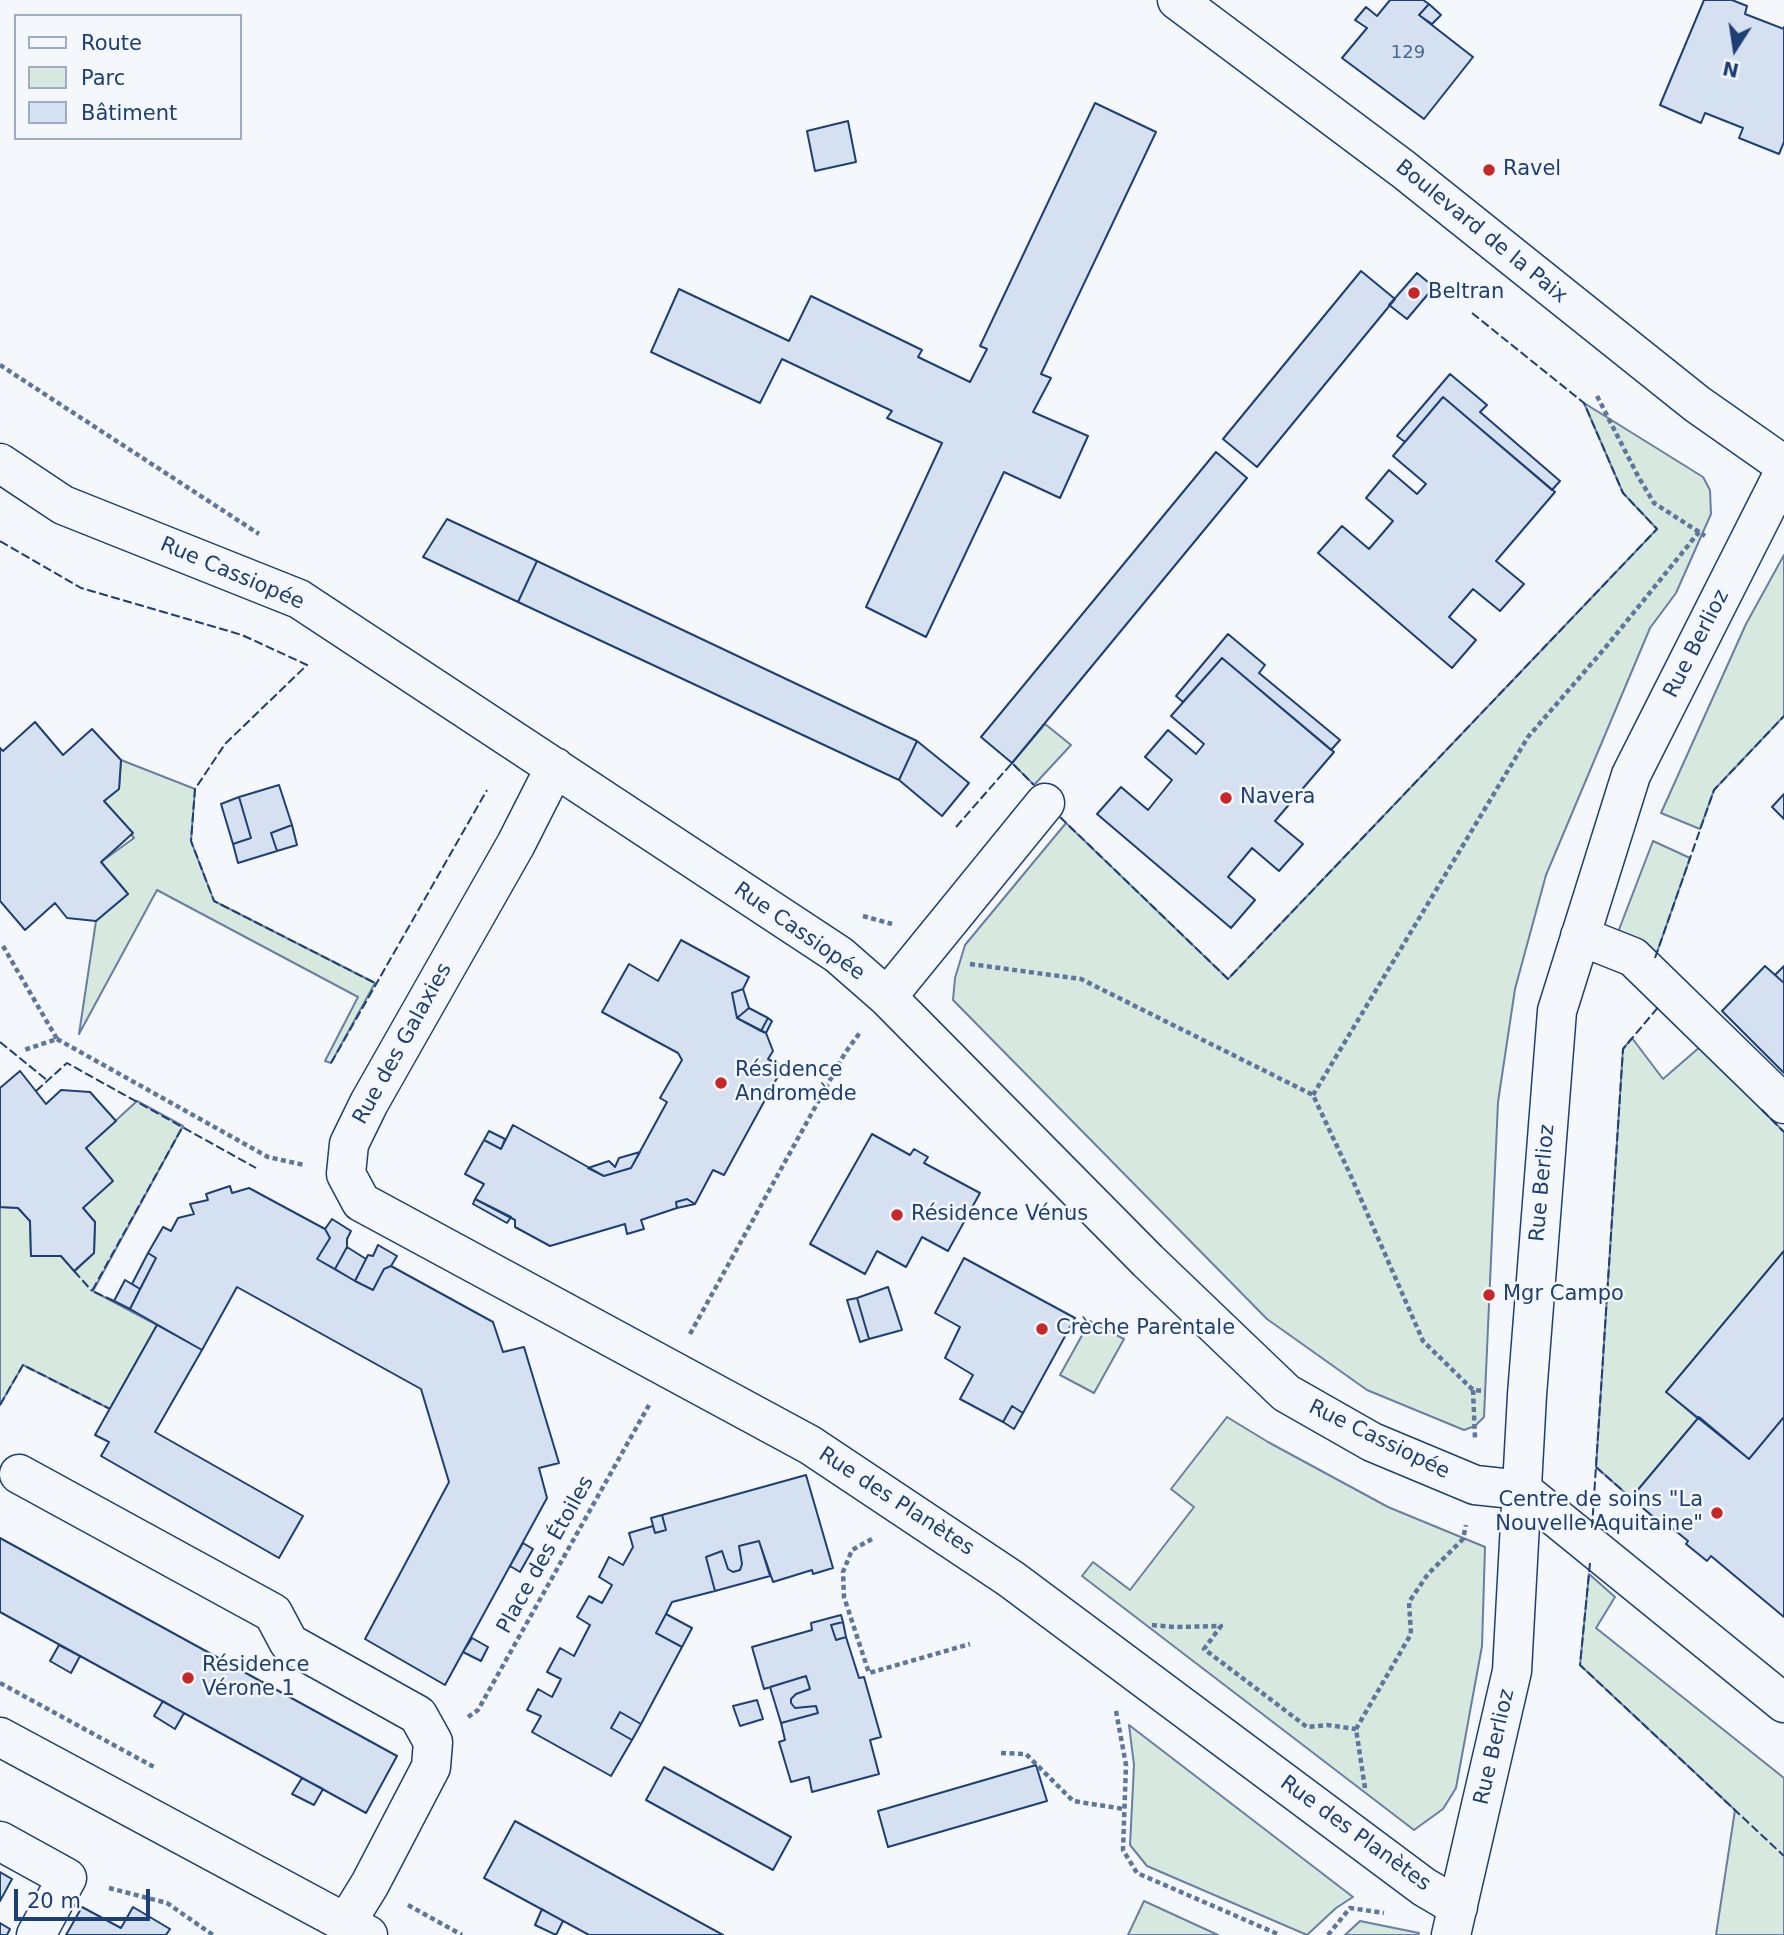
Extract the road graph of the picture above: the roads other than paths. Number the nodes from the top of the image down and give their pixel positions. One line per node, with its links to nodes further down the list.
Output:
1 (1177, 0): 3 (street, Boulevard de la Paix)
2 (0, 463): 5 (street, Rue Cassiopée)
3 (1784, 465)
4 (1784, 472): 7 (street, Rue Berlioz)
5 (555, 767): 8 (street, Rue Cassiopée); 10 (street, Rue des Galaxies)
6 (1045, 803): 8 (street)
7 (1580, 936): 9 (street); 12 (street, Rue Berlioz)
8 (887, 998): 12 (street, Rue Cassiopée)
9 (1784, 1104)
10 (670, 1369): 16 (street, Rue des Planètes)
11 (19, 1474): 17 (street)
12 (1522, 1490): 13 (street); 16 (street, Rue Berlioz)
13 (1784, 1703)
14 (0, 1737): 17 (street)
15 (0, 1841): 18 (street)
16 (1455, 1921)
17 (357, 1929)
18 (36, 1935)

